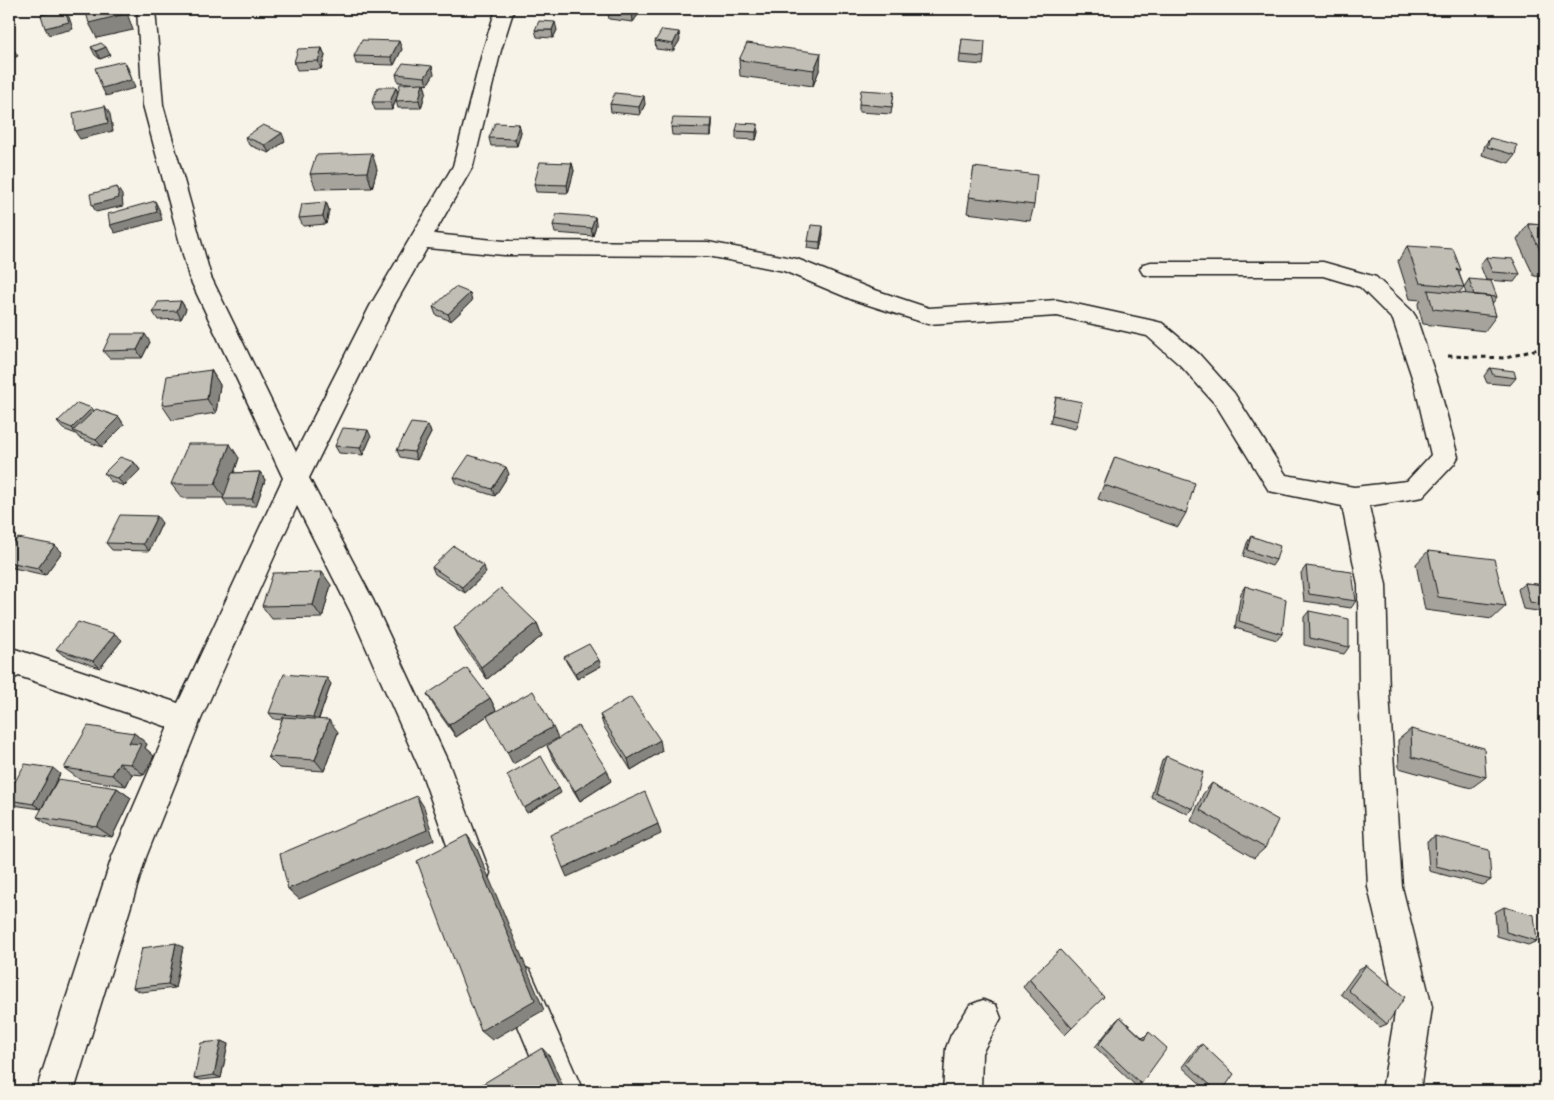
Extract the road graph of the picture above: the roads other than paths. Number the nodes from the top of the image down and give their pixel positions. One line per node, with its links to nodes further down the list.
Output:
1 (146, 9): 5 (street)
2 (505, 9): 3 (street)
3 (420, 240): 5 (street); 6 (street)
4 (1151, 269): 6 (street)
5 (296, 478): 8 (street); 9 (street)
6 (1354, 498): 15 (street)
7 (9, 667): 8 (street)
8 (186, 719): 12 (street)
9 (482, 897)
10 (510, 961): 13 (street)
11 (983, 1018): 14 (street)
12 (55, 1091)
13 (564, 1091)
14 (962, 1091)
15 (1402, 1091)

